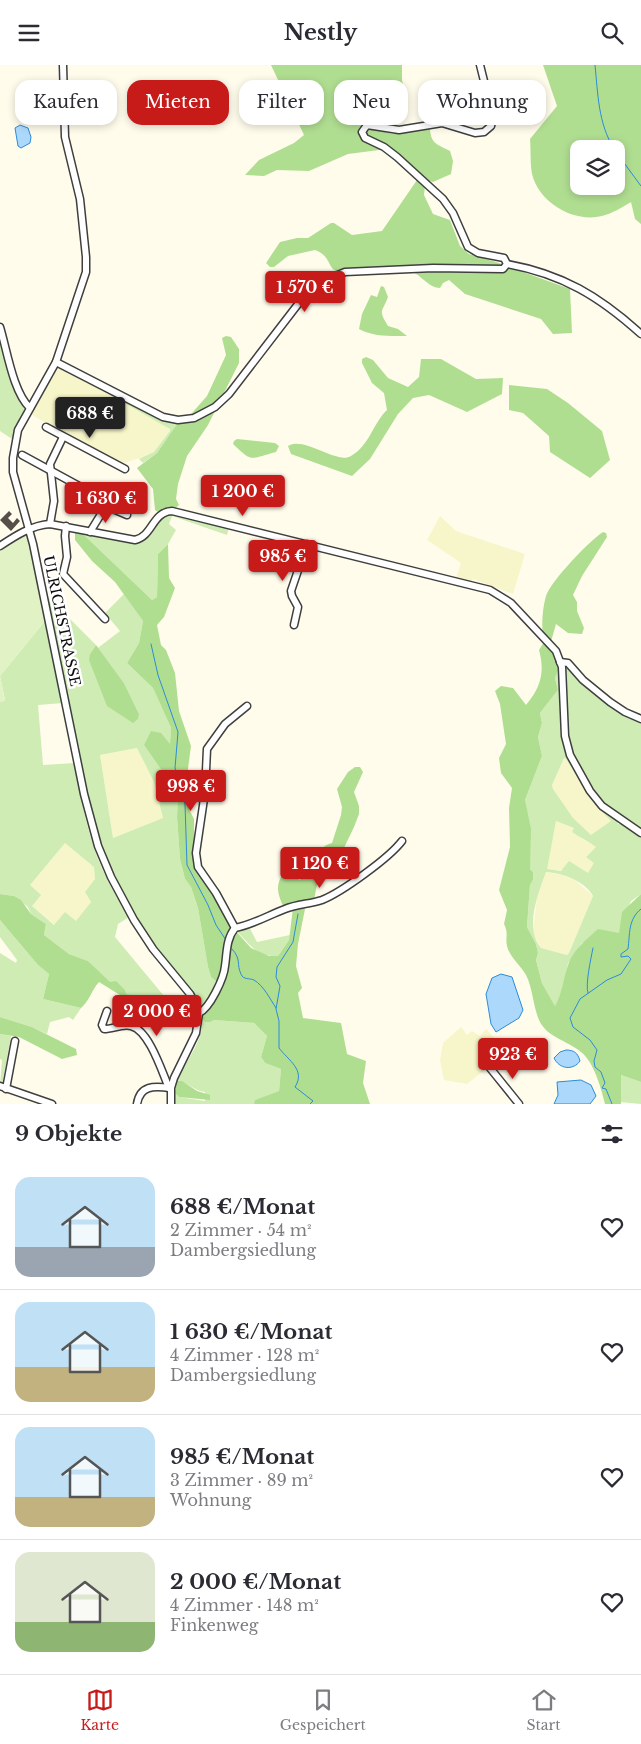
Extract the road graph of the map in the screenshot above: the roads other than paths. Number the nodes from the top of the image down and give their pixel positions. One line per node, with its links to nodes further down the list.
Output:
1 (63, 65): 6 (street, ULRICHSTRASSE)
2 (480, 65): 3 (street)
3 (507, 264): 5 (street); 6 (street)
4 (0, 327): 7 (street)
5 (641, 334)
6 (56, 362): 7 (street, ULRICHSTRASSE)
7 (30, 408): 17 (street, ULRICHSTRASSE)
8 (46, 427): 9 (street)
9 (63, 437): 11 (street); 12 (street)
10 (22, 455): 11 (street)
11 (50, 469): 13 (street); 15 (street)
12 (125, 469)
13 (106, 506): 14 (street); 18 (street)
14 (127, 515)
15 (50, 524): 16 (street); 17 (street)
16 (66, 526): 18 (street); 21 (street)
17 (29, 529): 20 (street); 30 (street, ULRICHSTRASSE)
18 (90, 532): 19 (street)
19 (307, 544): 22 (street); 23 (street)
20 (0, 546)
21 (105, 619)
22 (294, 625)
23 (560, 662): 25 (street); 26 (street)
24 (248, 706): 28 (street)
25 (641, 719)
26 (641, 833)
27 (402, 841): 28 (street)
28 (235, 928): 30 (street)
29 (108, 1011): 34 (street)
30 (199, 1013): 34 (street)
31 (15, 1041): 33 (street)
32 (490, 1068): 38 (street)
33 (3, 1087): 35 (street)
34 (170, 1088): 36 (street); 37 (street)
35 (52, 1104)
36 (137, 1104)
37 (171, 1104)
38 (519, 1104)

